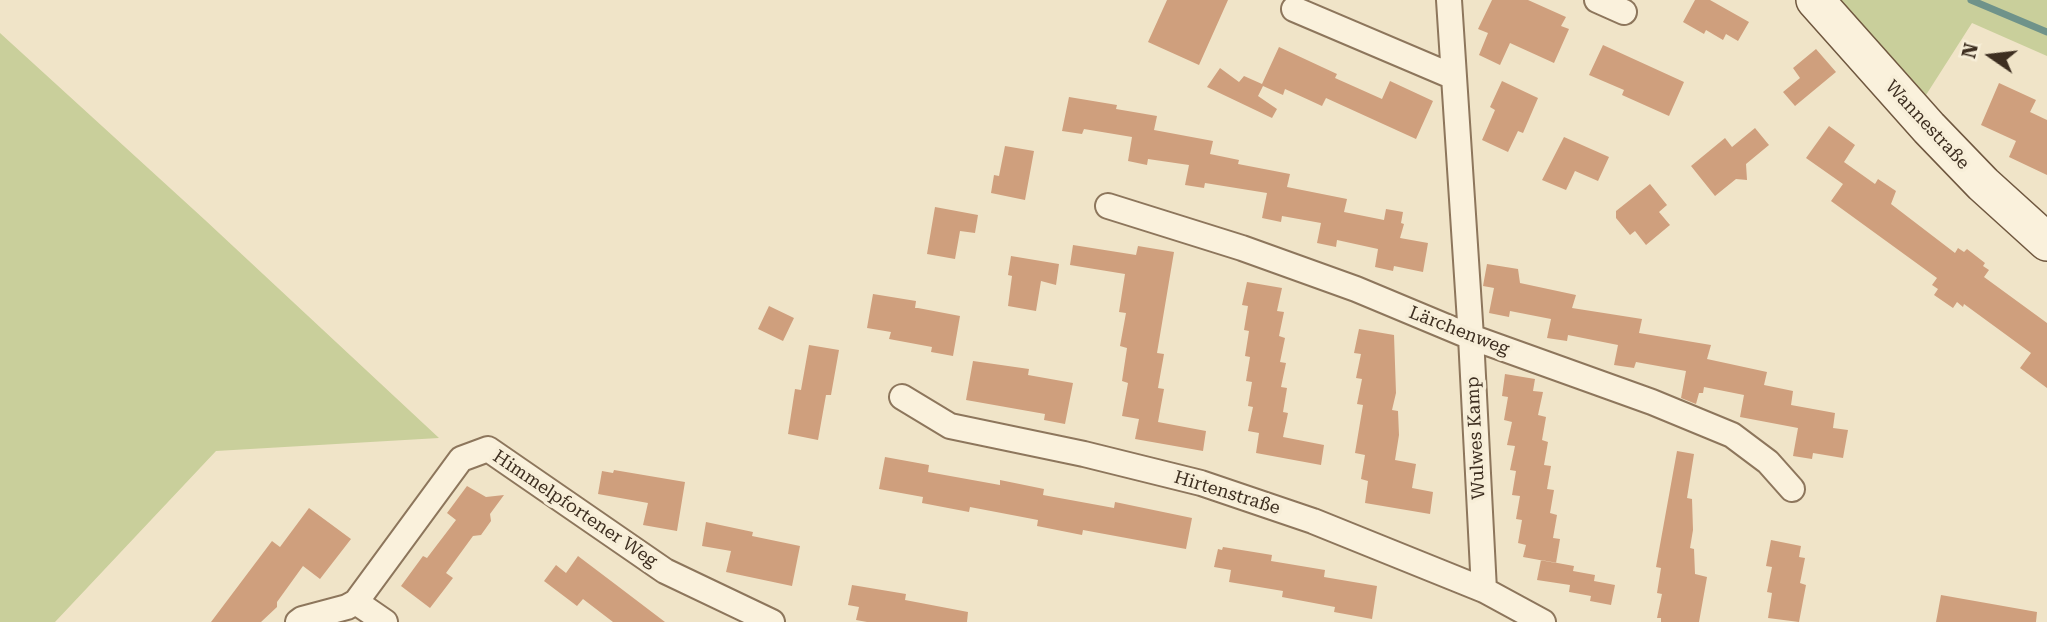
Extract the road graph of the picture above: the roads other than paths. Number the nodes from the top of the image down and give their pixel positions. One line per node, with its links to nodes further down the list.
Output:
1 (1449, 0): 6 (street, Wulwes Kamp)
2 (1597, 0): 5 (street)
3 (1815, 0): 8 (street, Wannestraße)
4 (1294, 9): 6 (street)
5 (1625, 12)
6 (1454, 77): 9 (street, Wulwes Kamp)
7 (1108, 206): 9 (street, Lärchenweg)
8 (2047, 242)
9 (1471, 337): 11 (street, Lärchenweg); 12 (street, Wulwes Kamp)
10 (902, 397): 12 (street, Hirtenstraße)
11 (1793, 489)
12 (1484, 590): 17 (street, Hirtenstraße)
13 (356, 602): 14 (street); 15 (street); 16 (street, Himmelpfortener Weg)
14 (298, 622)
15 (385, 622)
16 (772, 622)
17 (1543, 622)

